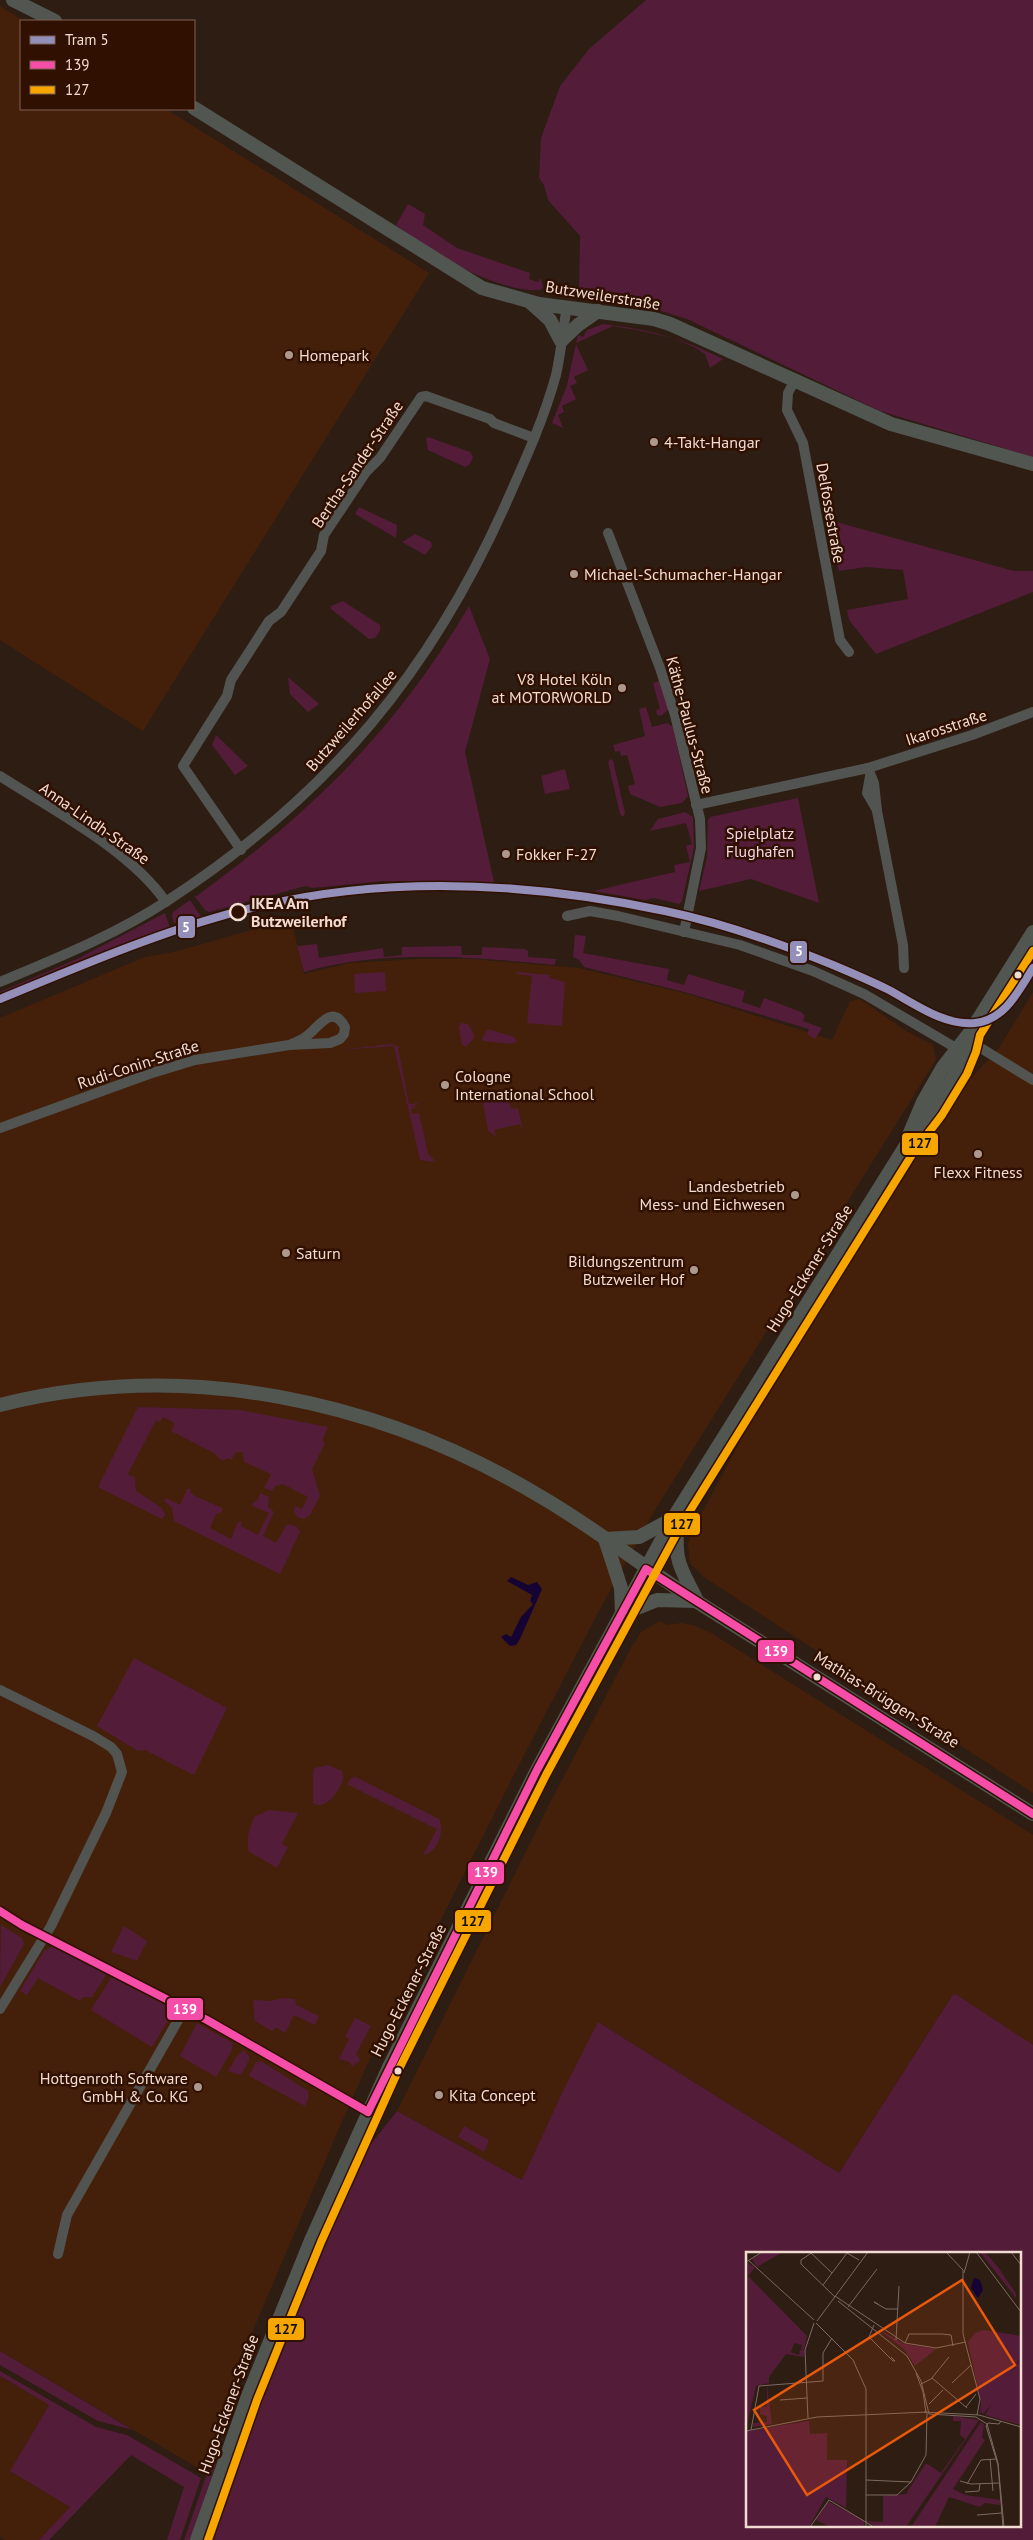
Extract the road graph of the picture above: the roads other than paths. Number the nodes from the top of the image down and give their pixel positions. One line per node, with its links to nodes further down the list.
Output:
1 (13, 0): 3 (street)
2 (29, 0): 3 (street)
3 (39, 12): 4 (street)
4 (53, 20)
5 (195, 109): 6 (street, Butzweilerstraße)
6 (530, 302): 7 (street, Butzweilerstraße); 9 (street)
7 (567, 306): 8 (street, Butzweilerstraße); 9 (street, Butzweilerhofallee)
8 (598, 311): 9 (street); 10 (street, Butzweilerstraße)
9 (562, 341): 11 (street, Butzweilerhofallee)
10 (795, 380): 12 (street, Butzweilerstraße); 14 (street, Delfossestraße)
11 (534, 438): 19 (street, Butzweilerhofallee); 19 (street, Bertha-Sander-Straße)
12 (1033, 464)
13 (608, 533): 18 (street, Käthe-Paulus-Straße)
14 (849, 652)
15 (1033, 712): 16 (street, Ikarosstraße)
16 (869, 772): 18 (street, Ikarosstraße); 24 (street)
17 (0, 776): 20 (street, Anna-Lindh-Straße)
18 (696, 805): 22 (street, Käthe-Paulus-Straße)
19 (241, 850): 20 (street, Butzweilerhofallee)
20 (166, 902): 25 (street, Butzweilerhofallee)
21 (567, 916): 22 (street)
22 (684, 932): 28 (street)
23 (1033, 932): 26 (street, Hugo-Eckener-Straße)
24 (904, 968)
25 (0, 982)
26 (971, 1031): 28 (street, Hugo-Eckener-Straße); 28 (street)
27 (289, 1045): 27 (street, Rudi-Conin-Straße); 30 (street, Rudi-Conin-Straße)
28 (962, 1053): 29 (street); 31 (street, Hugo-Eckener-Straße); 31 (street, Hugo-Eckener-Straße)
29 (1033, 1080)
30 (0, 1128)
31 (905, 1147): 33 (street, Hugo-Eckener-Straße)
32 (0, 1405): 34 (street, Mathias-Brüggen-Straße)
33 (674, 1517): 34 (street); 35 (street, Hugo-Eckener-Straße); 36 (street)
34 (605, 1539): 35 (street, Mathias-Brüggen-Straße); 37 (street)
35 (646, 1569): 36 (street, Mathias-Brüggen-Straße); 37 (street, Hugo-Eckener-Straße)
36 (697, 1601): 37 (street); 39 (street, Mathias-Brüggen-Straße)
37 (622, 1614): 44 (street, Hugo-Eckener-Straße)
38 (0, 1690): 41 (street)
39 (1033, 1814)
40 (0, 1910): 41 (street)
41 (44, 1934): 42 (street); 43 (street)
42 (186, 2008): 44 (street); 45 (street)
43 (0, 2009)
44 (368, 2112): 46 (street, Hugo-Eckener-Straße)
45 (58, 2254)
46 (197, 2540)

